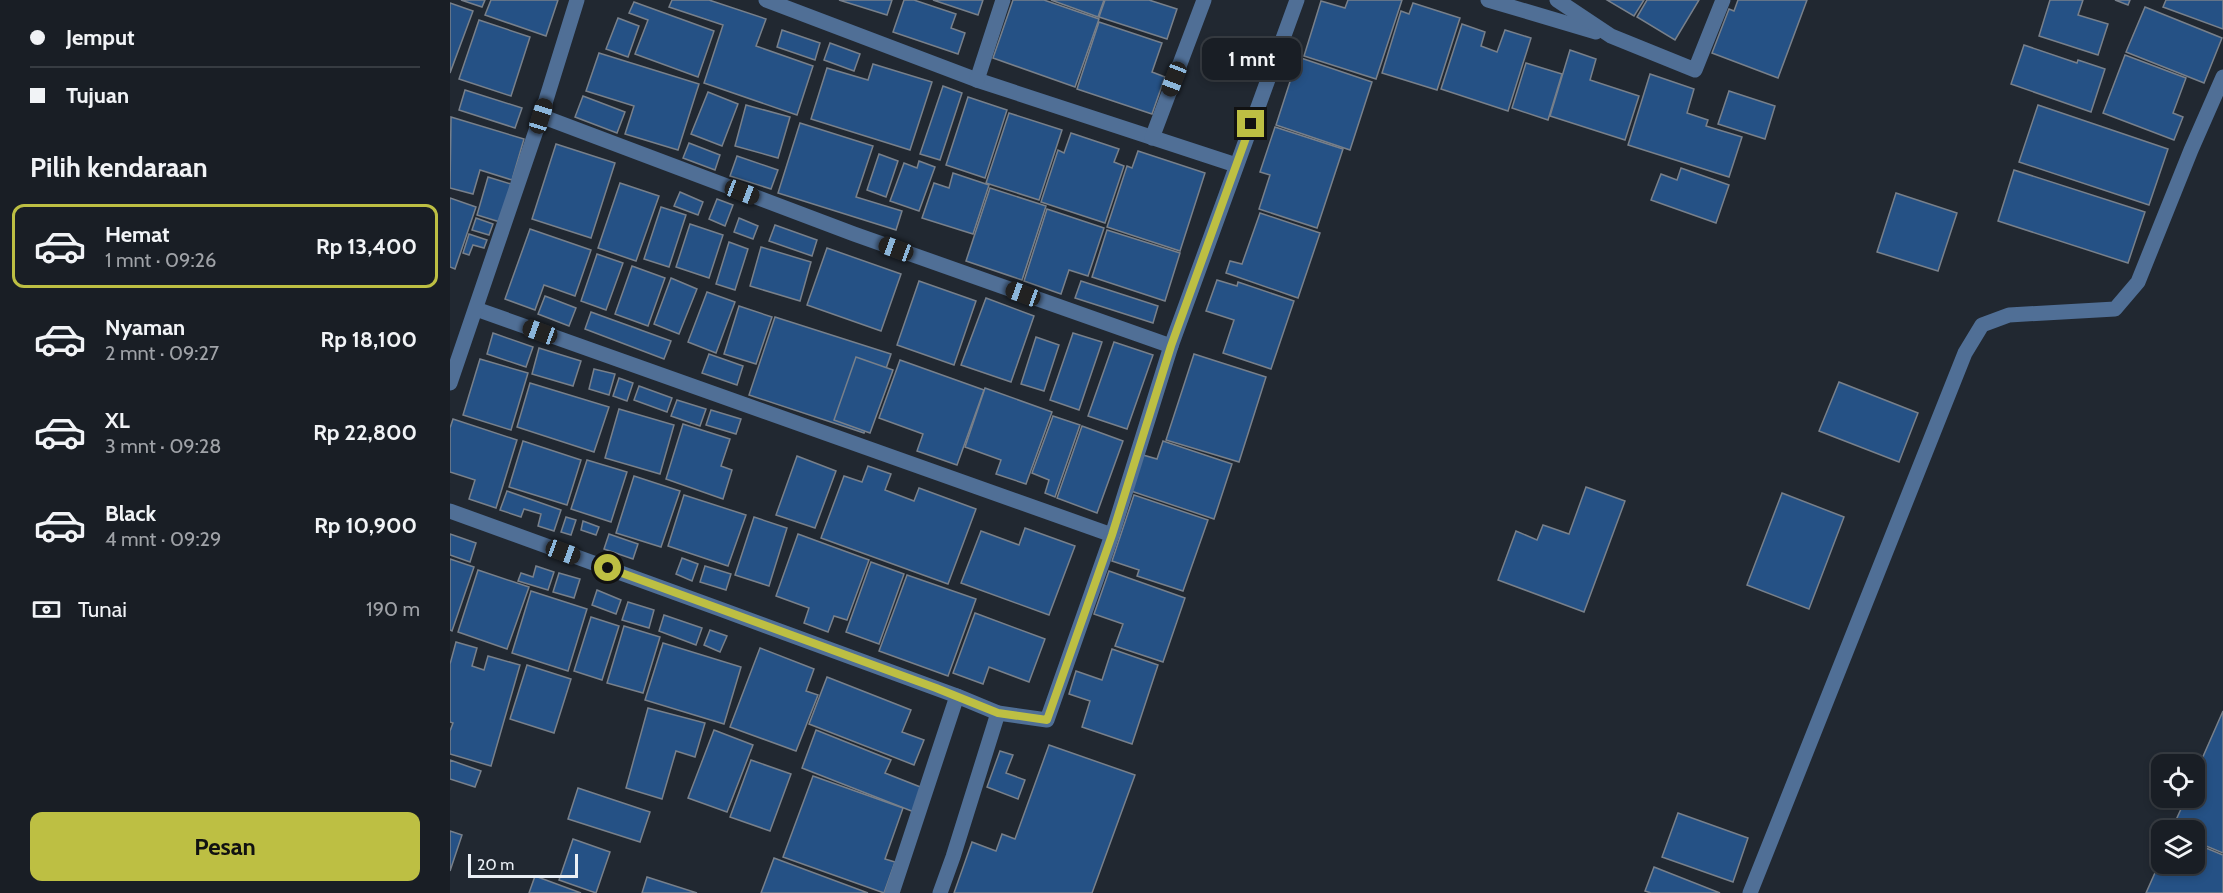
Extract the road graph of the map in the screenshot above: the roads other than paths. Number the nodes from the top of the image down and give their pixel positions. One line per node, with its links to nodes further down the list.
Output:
1 (577, 0): 13 (street)
2 (766, 0): 9 (street)
3 (1003, 0): 11 (street)
4 (1204, 0): 14 (street)
5 (1297, 0): 15 (street)
6 (1488, 0): 10 (street)
7 (1557, 0): 10 (street)
8 (1723, 0): 10 (street)
9 (793, 4): 11 (street)
10 (1611, 36)
11 (977, 80): 14 (street)
12 (2223, 80): 25 (street)
13 (541, 116): 16 (street); 17 (street)
14 (1152, 138): 15 (street)
15 (1236, 165): 17 (street)
16 (476, 309): 18 (street); 20 (street)
17 (1171, 346): 20 (street)
18 (450, 383)
19 (450, 511): 21 (street)
20 (1112, 535): 22 (street)
21 (957, 696): 22 (street); 23 (street)
22 (998, 713): 24 (street)
23 (892, 893)
24 (940, 893)
25 (1750, 893)

